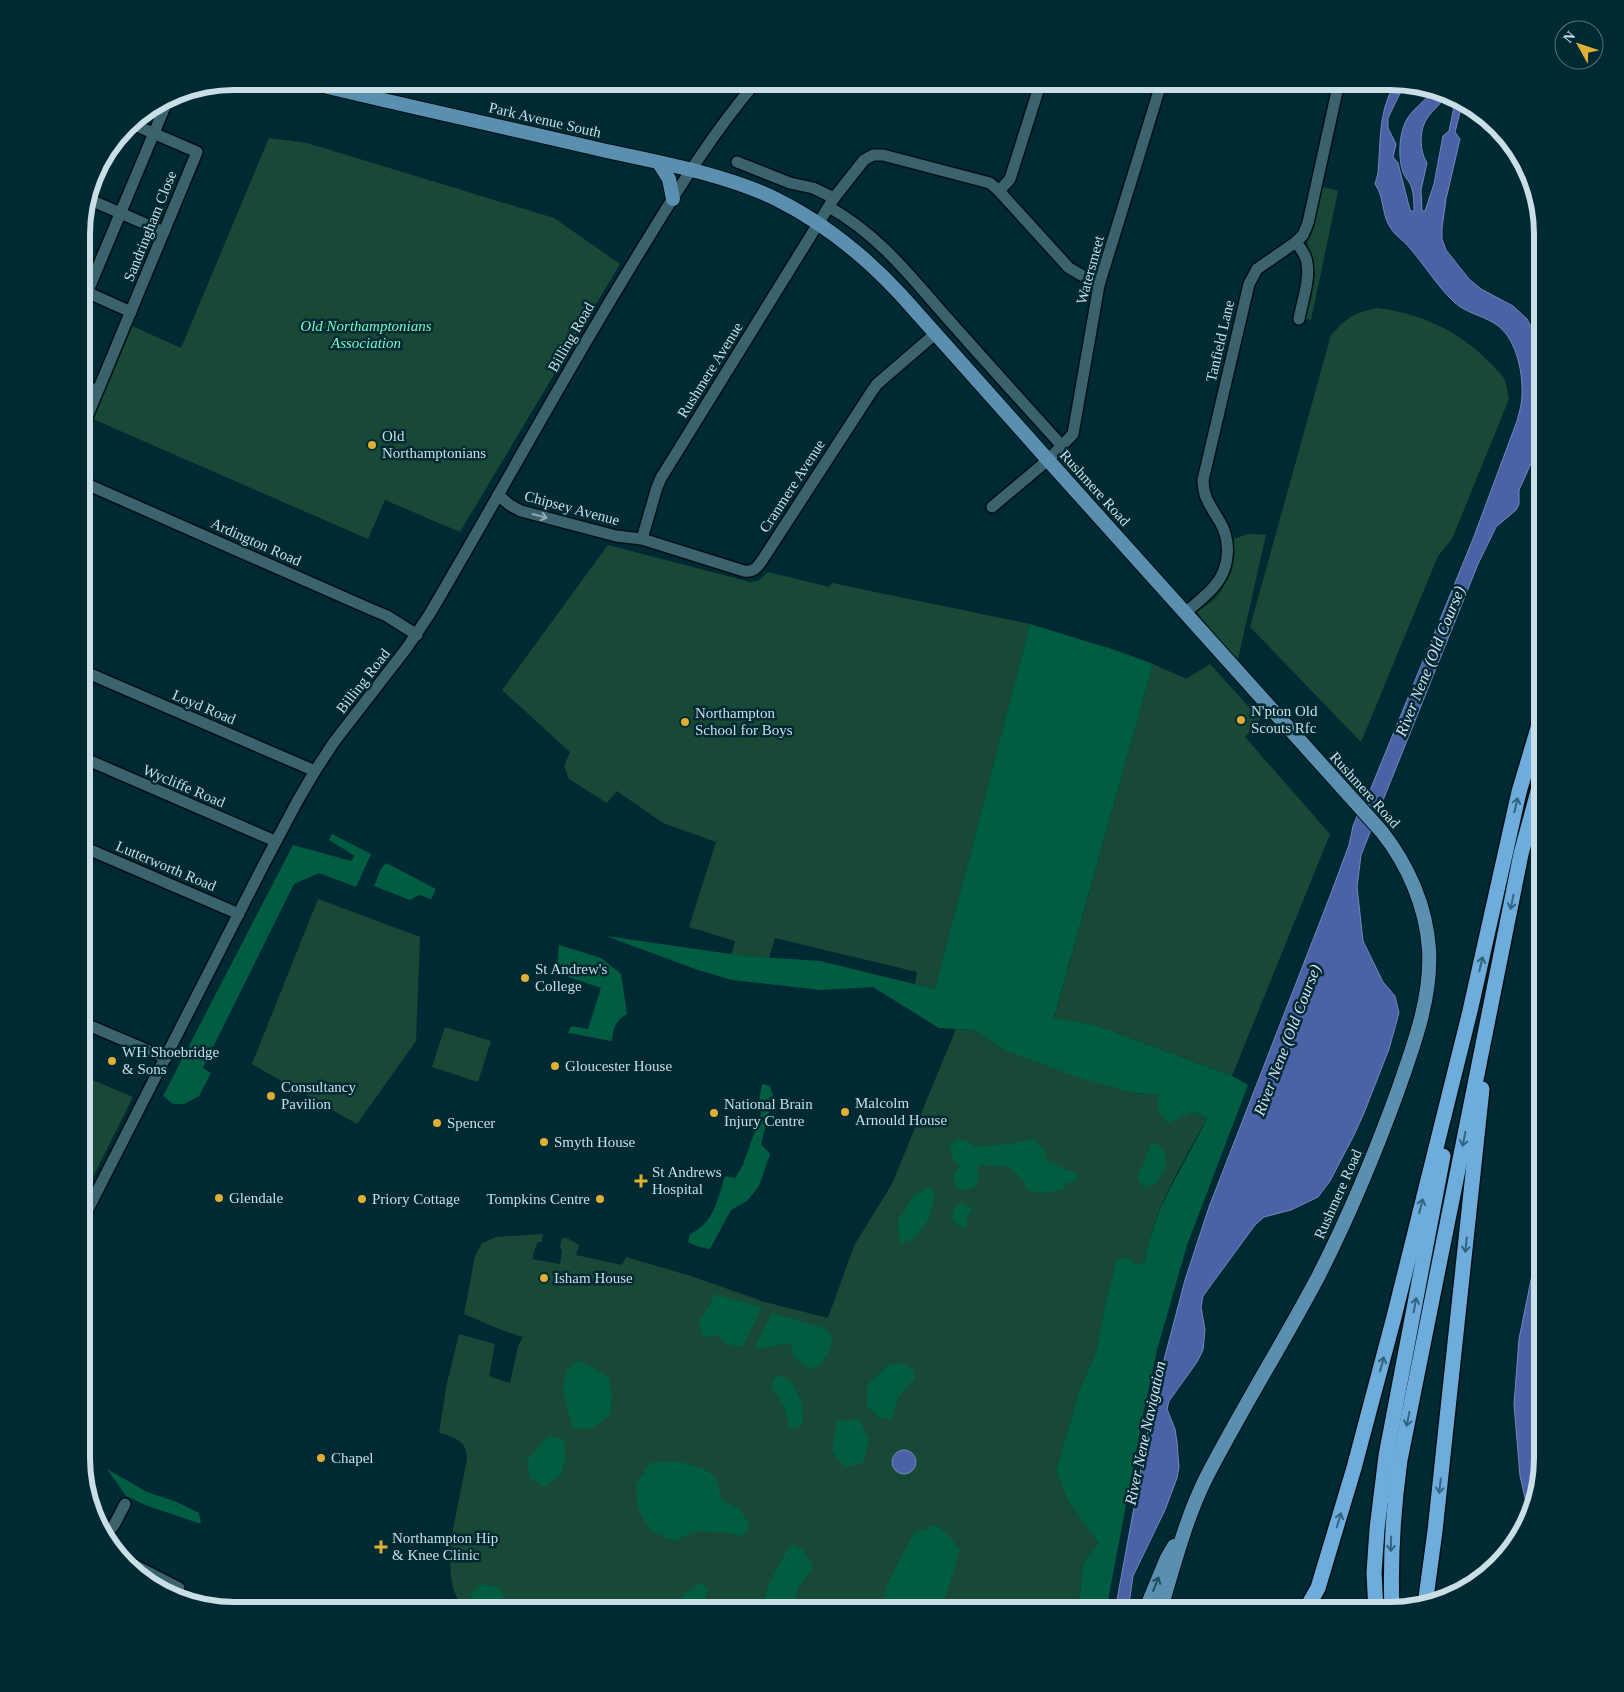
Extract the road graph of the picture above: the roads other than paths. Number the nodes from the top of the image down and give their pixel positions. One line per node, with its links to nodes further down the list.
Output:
1 (342, 90): 10 (main road, Park Avenue South)
2 (750, 90): 11 (street, Billing Road)
3 (1038, 90): 12 (street)
4 (1160, 90): 21 (street, Watersmeet)
5 (1337, 90): 19 (street, Tanfield Lane)
6 (165, 107): 8 (street)
7 (138, 127): 8 (street)
8 (154, 133): 16 (street); 18 (street, Sandringham Close)
9 (737, 162): 15 (street, Rushmere Road)
10 (659, 163): 11 (main road, Park Avenue South); 13 (main road)
11 (691, 171): 13 (street, Billing Road); 17 (main road, Rushmere Road)
12 (999, 191): 15 (street, Rushmere Avenue); 21 (street)
13 (673, 199): 32 (street, Billing Road)
14 (94, 202): 16 (street)
15 (832, 202): 17 (street, Rushmere Avenue); 29 (street, Rushmere Road)
16 (121, 214): 18 (street); 20 (street)
17 (819, 223): 25 (main road, Rushmere Road); 34 (street, Rushmere Avenue)
18 (164, 232): 23 (street, Sandringham Close)
19 (1296, 242): 24 (street); 35 (street, Tanfield Lane)
20 (90, 279)
21 (1099, 285): 29 (street, Watersmeet)
22 (90, 294): 23 (street)
23 (131, 312): 27 (street, Sandringham Close)
24 (1299, 319)
25 (935, 334): 30 (main road, Rushmere Road); 34 (street, Cranmere Avenue)
26 (90, 388): 27 (street)
27 (98, 392): 28 (street, Sandringham Close)
28 (90, 410)
29 (1062, 446): 30 (street, Watersmeet)
30 (1048, 460): 33 (street, Watersmeet); 35 (main road, Rushmere Road)
31 (90, 486): 36 (street, Ardington Road)
32 (498, 495): 34 (street, Chipsey Avenue, one-way to 34); 36 (street, Billing Road)
33 (992, 507)
34 (642, 539)
35 (1185, 613): 52 (main road, Rushmere Road)
36 (416, 634): 40 (street, Billing Road)
37 (90, 673): 40 (street, Loyd Road)
38 (1534, 741): 45 (highway, one-way to 38)
39 (90, 761): 42 (street, Wycliffe Road)
40 (314, 771): 42 (street, Billing Road)
41 (1534, 808): 47 (highway, one-way to 47)
42 (275, 842): 44 (street, Billing Road)
43 (90, 850): 44 (street, Lutterworth Road)
44 (239, 914): 48 (street, Billing Road)
45 (1470, 1011): 58 (highway, one-way to 45); 59 (highway, one-way to 45)
46 (90, 1026): 48 (street)
47 (1483, 1040): 55 (highway, one-way to 55); 60 (highway, one-way to 60)
48 (166, 1058): 49 (street, Billing Road)
49 (90, 1205)
50 (125, 1504): 51 (street)
51 (109, 1530)
52 (1184, 1531): 56 (main road, Rushmere Road, one-way to 52); 57 (main road, Rushmere Road)
53 (144, 1570): 54 (street)
54 (179, 1588)
55 (1426, 1597)
56 (1150, 1602)
57 (1163, 1602)
58 (1310, 1602)
59 (1376, 1602)
60 (1391, 1602)

